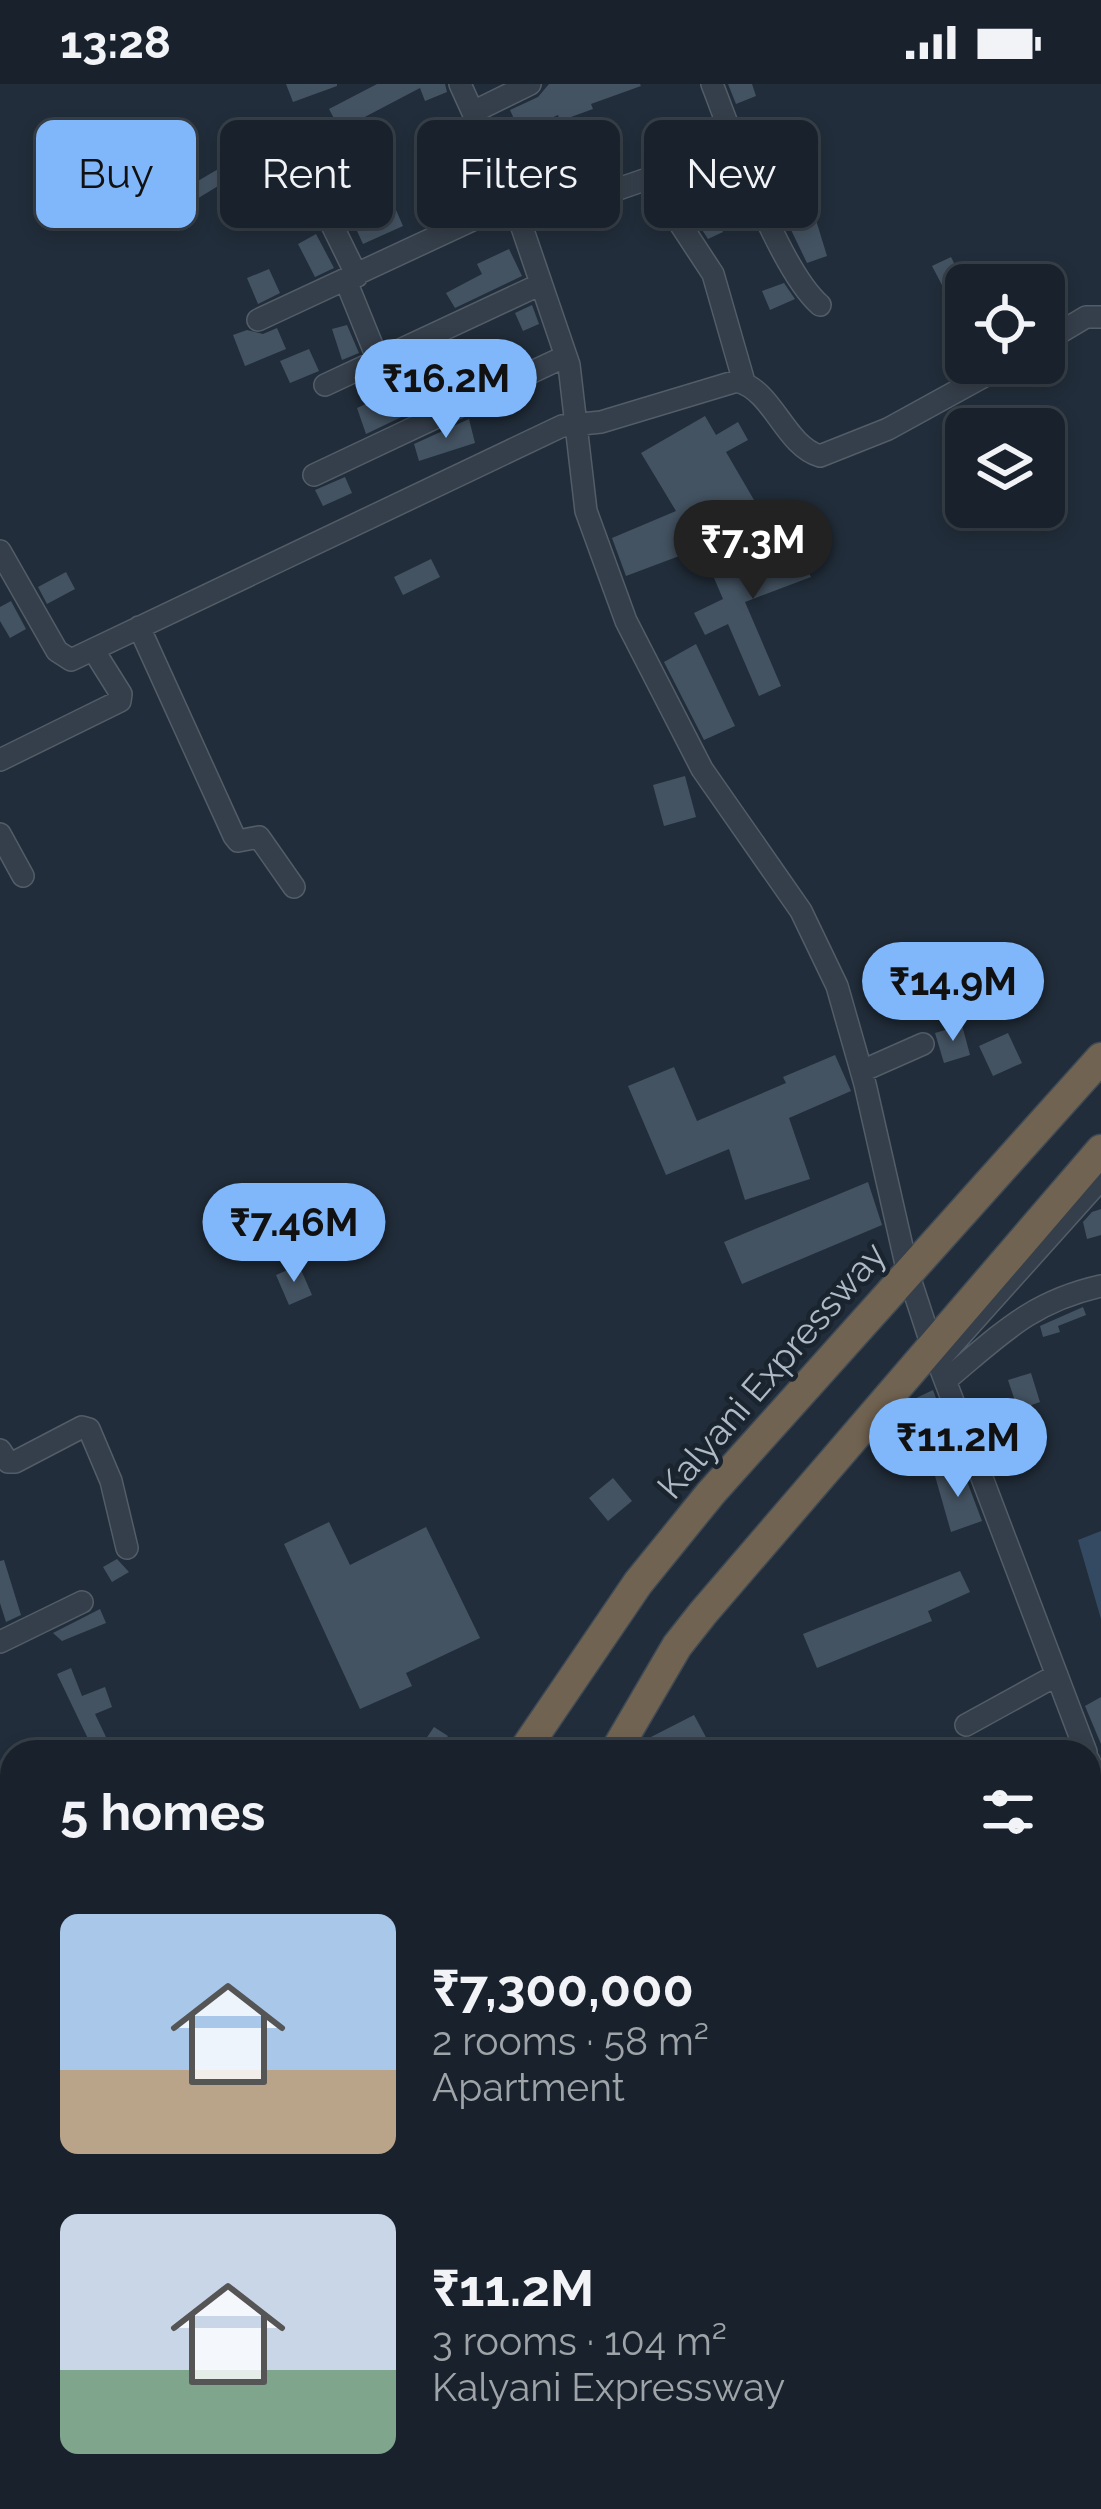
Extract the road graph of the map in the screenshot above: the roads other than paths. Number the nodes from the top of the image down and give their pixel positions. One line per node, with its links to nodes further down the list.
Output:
1 (460, 84): 4 (street)
2 (530, 84): 4 (street)
3 (712, 84): 6 (street)
4 (473, 112): 5 (street)
5 (476, 120)
6 (726, 120)
7 (329, 228): 12 (street)
8 (477, 228): 12 (street)
9 (522, 228): 13 (street)
10 (683, 228): 20 (street)
11 (775, 228): 14 (street)
12 (351, 279): 16 (street); 19 (street)
13 (541, 284): 18 (street); 19 (street)
14 (820, 304)
15 (1101, 317): 17 (street)
16 (259, 320)
17 (1065, 330)
18 (566, 356): 23 (street); 24 (street)
19 (378, 360): 22 (street)
20 (744, 382): 21 (street); 23 (street)
21 (970, 384)
22 (325, 385)
23 (578, 424): 28 (street); 36 (street)
24 (314, 475)
25 (0, 551): 26 (street)
26 (25, 599): 27 (street); 29 (street)
27 (0, 607)
28 (140, 627): 29 (street); 33 (street)
29 (94, 650): 30 (street)
30 (0, 760)
31 (0, 834): 32 (street)
32 (23, 876)
33 (293, 887)
34 (923, 1044): 36 (street)
35 (1101, 1058): 39 (highway, Kalyani Expressway)
36 (862, 1071): 39 (street)
37 (1101, 1150): 41 (highway)
38 (1101, 1179): 41 (street)
39 (908, 1273): 41 (street); 48 (highway, Kalyani Expressway)
40 (1101, 1286): 41 (street)
41 (939, 1362): 46 (street); 49 (highway)
42 (0, 1450): 43 (street)
43 (127, 1548)
44 (82, 1602): 45 (street)
45 (0, 1642)
46 (1057, 1675): 47 (street); 50 (street)
47 (966, 1725)
48 (531, 1740)
49 (622, 1740)
50 (1081, 1740)

